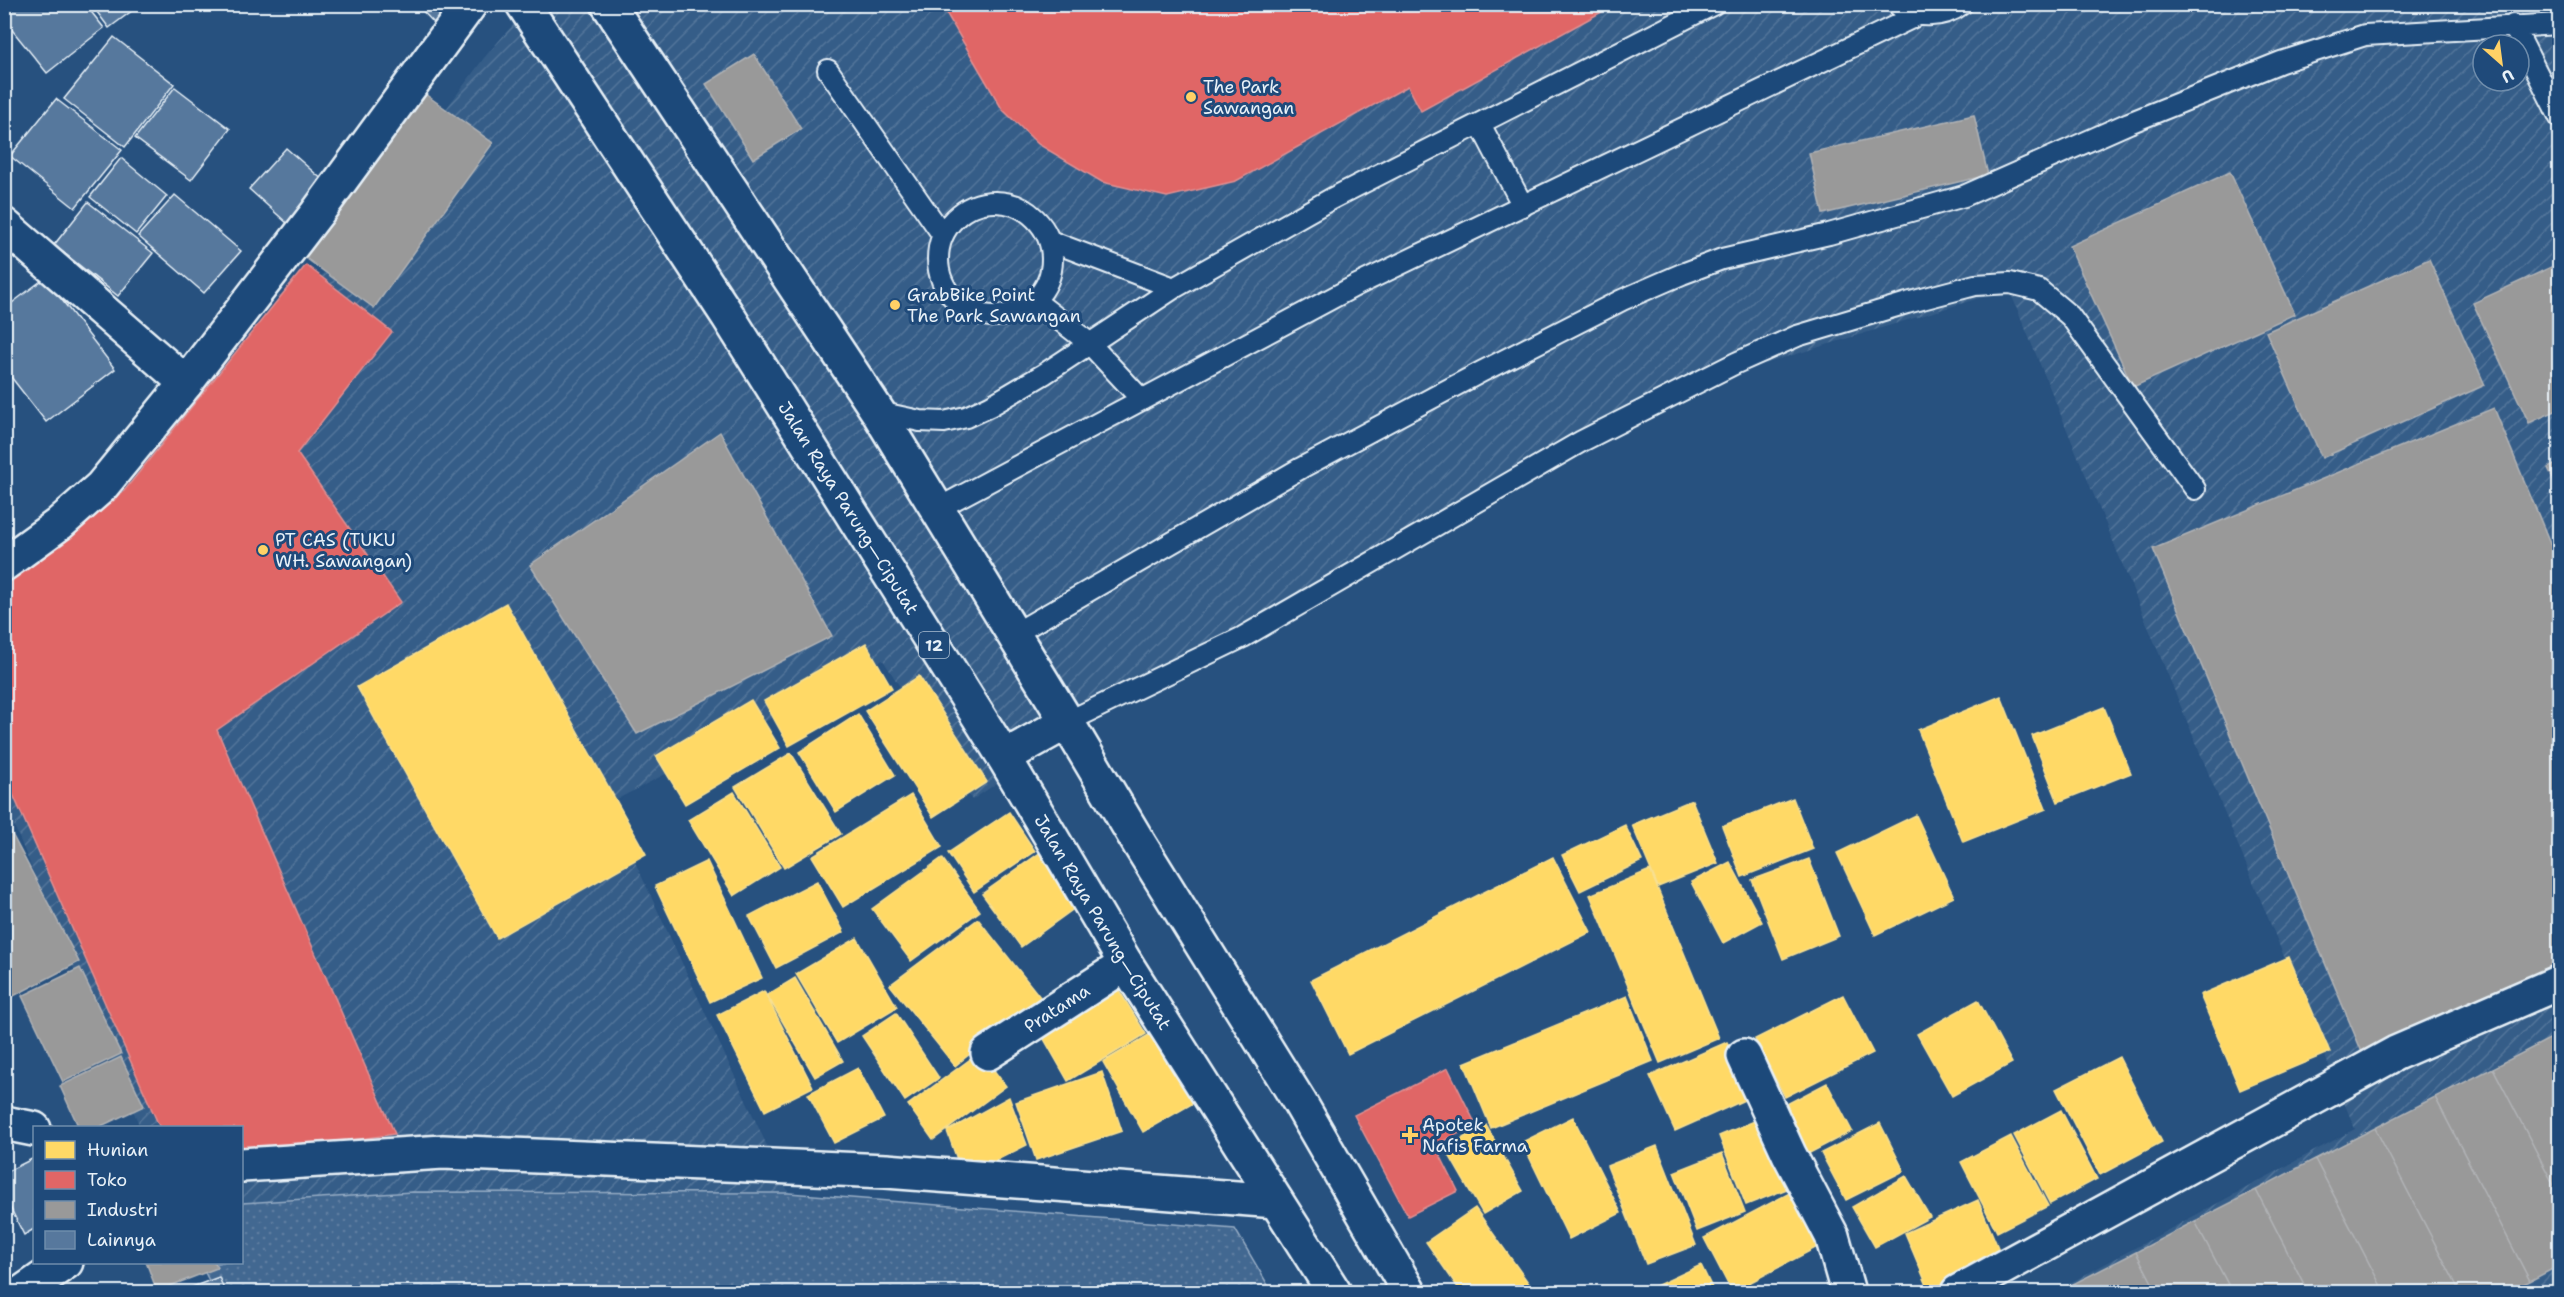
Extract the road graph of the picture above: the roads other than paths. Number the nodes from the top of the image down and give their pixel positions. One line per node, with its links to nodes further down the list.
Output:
1 (470, 4): 20 (main road)
2 (523, 4): 28 (main road, Jalan Raya Parung—Ciputat / 12)
3 (608, 4): 22 (main road)
4 (1714, 4): 12 (lane)
5 (1897, 4): 7 (lane)
6 (1962, 4): 7 (lane)
7 (1918, 15): 13 (lane)
8 (2559, 24): 9 (lane)
9 (2514, 25): 11 (lane); 26 (lane)
10 (828, 70): 15 (lane)
11 (2559, 118)
12 (1480, 124): 13 (lane); 17 (lane)
13 (1523, 206): 21 (lane)
14 (4, 225): 20 (main road)
15 (942, 234): 16 (lane); 18 (lane)
16 (1050, 241): 17 (lane); 18 (lane)
17 (1174, 288): 19 (lane)
18 (1035, 301): 19 (lane)
19 (1088, 342): 21 (lane); 22 (lane)
20 (186, 383): 25 (main road)
21 (1142, 400): 24 (lane)
22 (878, 412): 24 (main road)
23 (2195, 489): 27 (lane)
24 (937, 509): 26 (main road)
25 (4, 564)
26 (1014, 634): 27 (main road)
27 (1067, 722): 28 (main road); 40 (main road)
28 (1004, 757): 29 (main road, Jalan Raya Parung—Ciputat / 12)
29 (1126, 964): 31 (main road, Pratama); 36 (main road, Jalan Raya Parung—Ciputat / 12)
30 (2559, 982): 42 (main road)
31 (988, 1053)
32 (1744, 1056): 41 (main road)
33 (4, 1123): 34 (main road)
34 (33, 1130)
35 (243, 1166): 36 (main road)
36 (1276, 1201): 39 (main road, Jalan Raya Parung—Ciputat / 12)
37 (65, 1275): 38 (main road)
38 (23, 1293)
39 (1334, 1293)
40 (1409, 1293)
41 (1848, 1293)
42 (1958, 1293)

